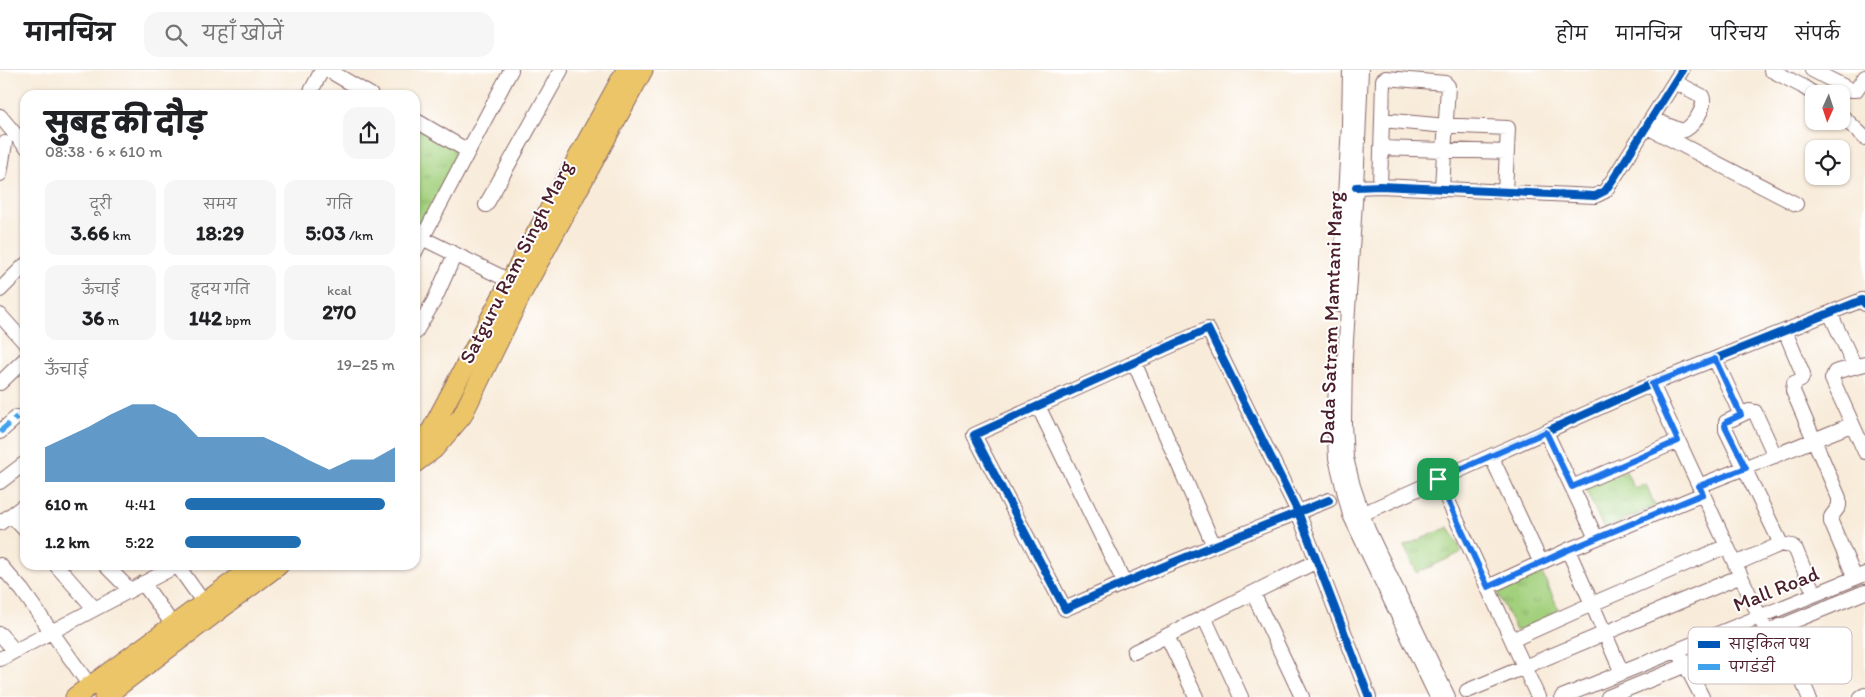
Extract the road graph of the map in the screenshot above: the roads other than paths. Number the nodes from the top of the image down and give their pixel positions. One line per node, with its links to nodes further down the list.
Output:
1 (322, 70): 16 (street)
2 (328, 70): 17 (street)
3 (561, 70): 37 (street)
4 (626, 70): 42 (main road, Satguru Ram Singh Marg)
5 (643, 70): 68 (main road, Satguru Ram Singh Marg)
6 (1350, 70): 136 (street, Dada Satram Mamtani Marg)
7 (1361, 70): 33 (street, Dada Satram Mamtani Marg)
8 (1682, 70): 13 (street)
9 (1772, 70): 14 (street)
10 (1811, 70): 12 (street); 14 (street)
11 (508, 71): 29 (street)
12 (1865, 77)
13 (1675, 82): 21 (street); 21 (street)
14 (1802, 86): 15 (street)
15 (1805, 88)
16 (312, 90)
17 (360, 90)
18 (0, 116): 25 (street)
19 (1382, 120): 23 (street); 23 (street); 27 (street)
20 (420, 123): 29 (street)
21 (1650, 123): 35 (street); 36 (street)
22 (1850, 124): 24 (street)
23 (1445, 126): 28 (street); 30 (street)
24 (1865, 138)
25 (20, 140)
26 (5, 143): 31 (street)
27 (1381, 148): 28 (street); 32 (street)
28 (1444, 150): 30 (street); 34 (street)
29 (468, 151): 38 (street)
30 (1507, 152): 35 (street)
31 (0, 174)
32 (1380, 186): 33 (street); 34 (street)
33 (1356, 187): 78 (street, Dada Satram Mamtani Marg)
34 (1442, 188): 35 (street)
35 (1505, 192)
36 (1796, 204)
37 (486, 205)
38 (422, 238): 39 (street); 40 (street)
39 (420, 242)
40 (455, 254): 42 (street); 47 (street)
41 (20, 275): 43 (street)
42 (510, 281): 63 (main road, Satguru Ram Singh Marg)
43 (0, 290)
44 (1865, 304): 45 (street)
45 (1830, 313): 48 (street); 53 (street)
46 (0, 315): 49 (street)
47 (420, 325)
48 (1785, 331): 50 (street); 62 (street)
49 (20, 337)
50 (1715, 359): 55 (street); 57 (street)
51 (1134, 362): 56 (street); 77 (street); 83 (street)
52 (20, 364): 54 (street)
53 (1860, 366): 59 (street)
54 (0, 383)
55 (1652, 384): 61 (street); 64 (street)
56 (1038, 406): 97 (street); 97 (street)
57 (1741, 415): 67 (street); 70 (street)
58 (17, 418): 60 (street)
59 (1851, 425): 62 (street); 65 (street)
60 (0, 432)
61 (1546, 432): 66 (street); 73 (street)
62 (1814, 440): 67 (street); 96 (street)
63 (420, 441)
64 (1678, 441): 73 (street); 74 (street)
65 (1865, 452)
66 (1491, 456): 71 (street); 87 (street)
67 (1775, 456): 70 (street)
68 (420, 459)
69 (20, 467): 72 (street)
70 (1746, 468): 74 (street); 82 (street)
71 (1438, 479): 78 (street); 99 (street)
72 (0, 482)
73 (1572, 487): 81 (street)
74 (1701, 490): 81 (street); 84 (street)
75 (1328, 500): 77 (street)
76 (20, 509): 79 (street)
77 (1298, 512): 83 (street); 86 (street)
78 (1362, 514): 137 (street, Dada Satram Mamtani Marg)
79 (6, 519): 80 (street)
80 (20, 527)
81 (1596, 538): 85 (street)
82 (1781, 544): 95 (street); 103 (street)
83 (1214, 546): 97 (street)
84 (1727, 546): 95 (street); 105 (street)
85 (1568, 550): 87 (street); 105 (street)
86 (1317, 561): 102 (street); 135 (street)
87 (1540, 562): 99 (street)
88 (0, 565): 113 (street)
89 (60, 570): 106 (street)
90 (111, 570): 100 (street)
91 (168, 570): 98 (street)
92 (181, 570): 104 (street)
93 (249, 570): 104 (main road)
94 (273, 570): 129 (main road)
95 (1738, 570): 107 (street); 114 (street)
96 (1860, 576): 103 (street, Mall Road)
97 (1124, 582)
98 (143, 583): 100 (street); 109 (street)
99 (1488, 587): 117 (street)
100 (130, 590): 106 (street)
101 (1865, 592): 110 (street, Mall Road)
102 (1253, 593): 108 (street); 134 (street)
103 (1816, 594): 107 (street, Mall Road)
104 (204, 603): 109 (main road)
105 (1592, 604): 114 (street); 117 (street)
106 (94, 608): 113 (street)
107 (1760, 616): 111 (street, Mall Road); 112 (street)
108 (1204, 617): 116 (street); 133 (street)
109 (173, 625): 129 (main road)
110 (1779, 626)
111 (1733, 627)
112 (1764, 627)
113 (52, 630): 120 (street); 129 (street)
114 (1605, 633): 124 (street); 126 (street)
115 (0, 634): 120 (street)
116 (1167, 636): 121 (street); 132 (street)
117 (1512, 640): 124 (street)
118 (1688, 646): 119 (street, Mall Road)
119 (1678, 650): 123 (street); 126 (street, Mall Road)
120 (15, 651): 122 (street)
121 (1134, 652)
122 (0, 659)
123 (1686, 665): 125 (street); 140 (street, Mall Road)
124 (1524, 668): 130 (street); 138 (street)
125 (1688, 669)
126 (1622, 673): 139 (street, Mall Road)
127 (1696, 684): 141 (street)
128 (1804, 684): 142 (street)
129 (97, 691): 131 (main road)
130 (1467, 691)
131 (75, 697)
132 (1196, 697)
133 (1241, 697)
134 (1302, 697)
135 (1369, 697)
136 (1437, 697)
137 (1448, 697)
138 (1538, 697)
139 (1562, 697)
140 (1608, 697)
141 (1702, 697)
142 (1809, 697)

